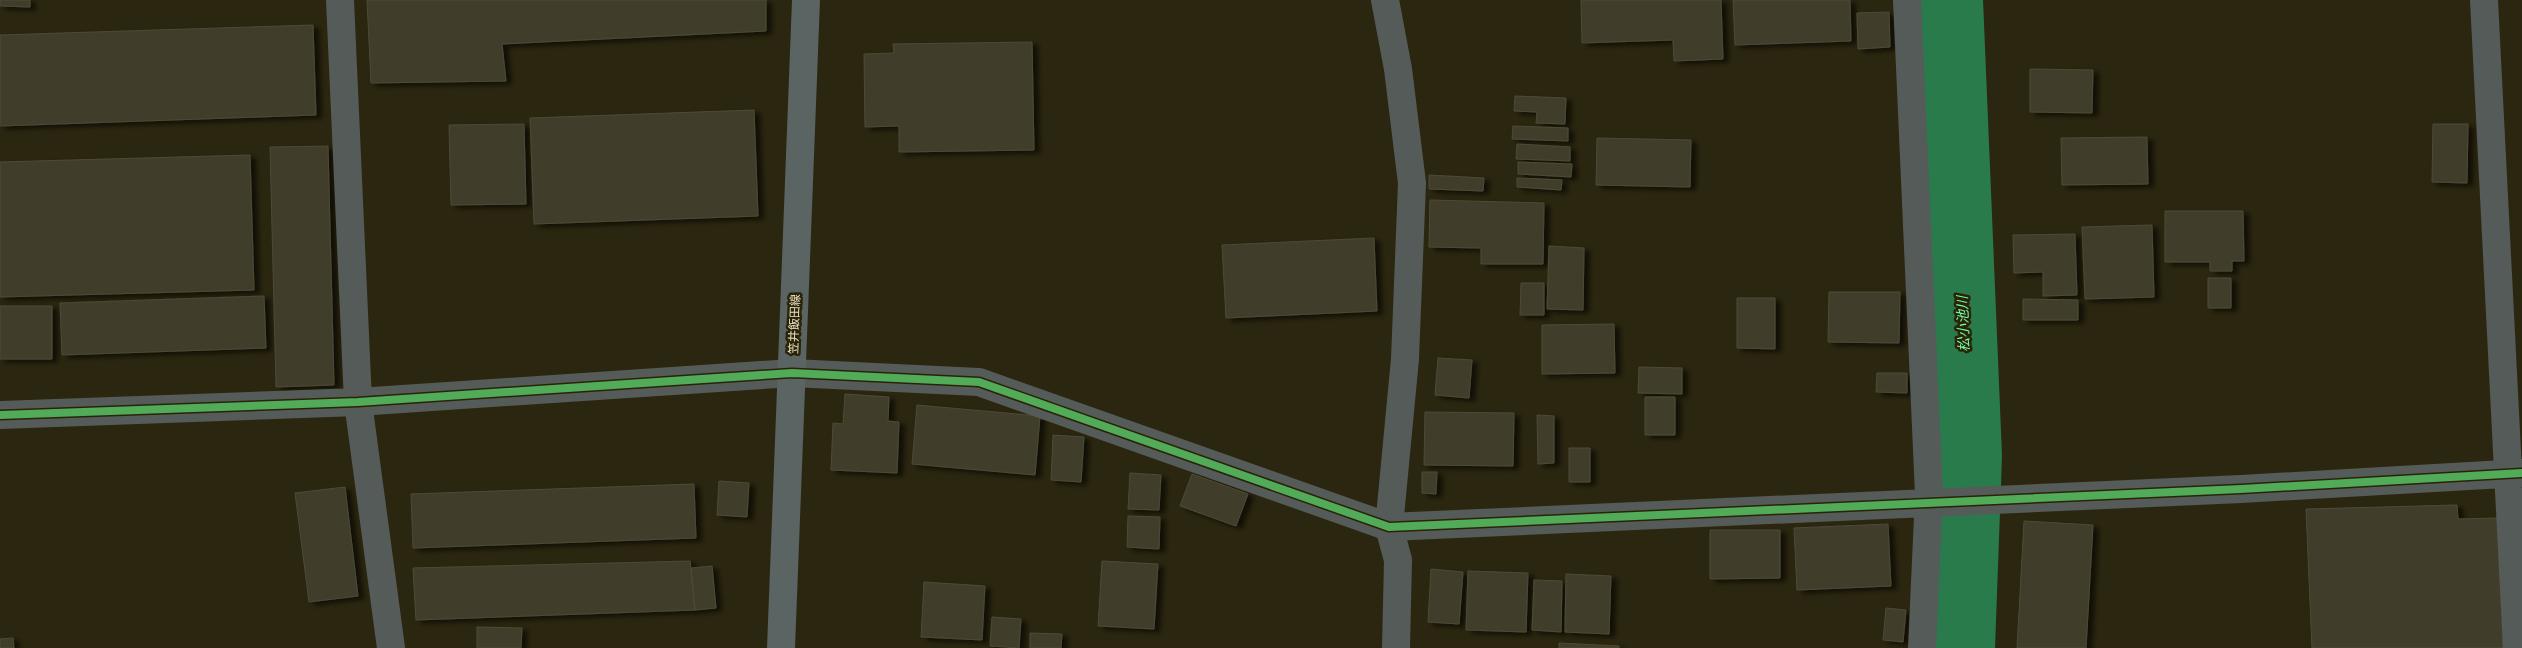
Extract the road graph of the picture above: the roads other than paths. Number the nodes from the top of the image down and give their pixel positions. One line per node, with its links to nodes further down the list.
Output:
1 (340, 0): 7 (street)
2 (806, 0): 6 (main road, 笠井飯田線)
3 (1385, 0): 11 (street)
4 (1907, 0): 10 (street)
5 (2484, 0): 9 (street)
6 (792, 373): 7 (street); 11 (street); 13 (main road, 笠井飯田線)
7 (358, 402): 8 (street); 12 (street)
8 (0, 415)
9 (2515, 473): 10 (street); 16 (street)
10 (1931, 503): 11 (street); 15 (street)
11 (1389, 527): 14 (street)
12 (391, 648)
13 (781, 648)
14 (1396, 648)
15 (1922, 648)
16 (2517, 648)

